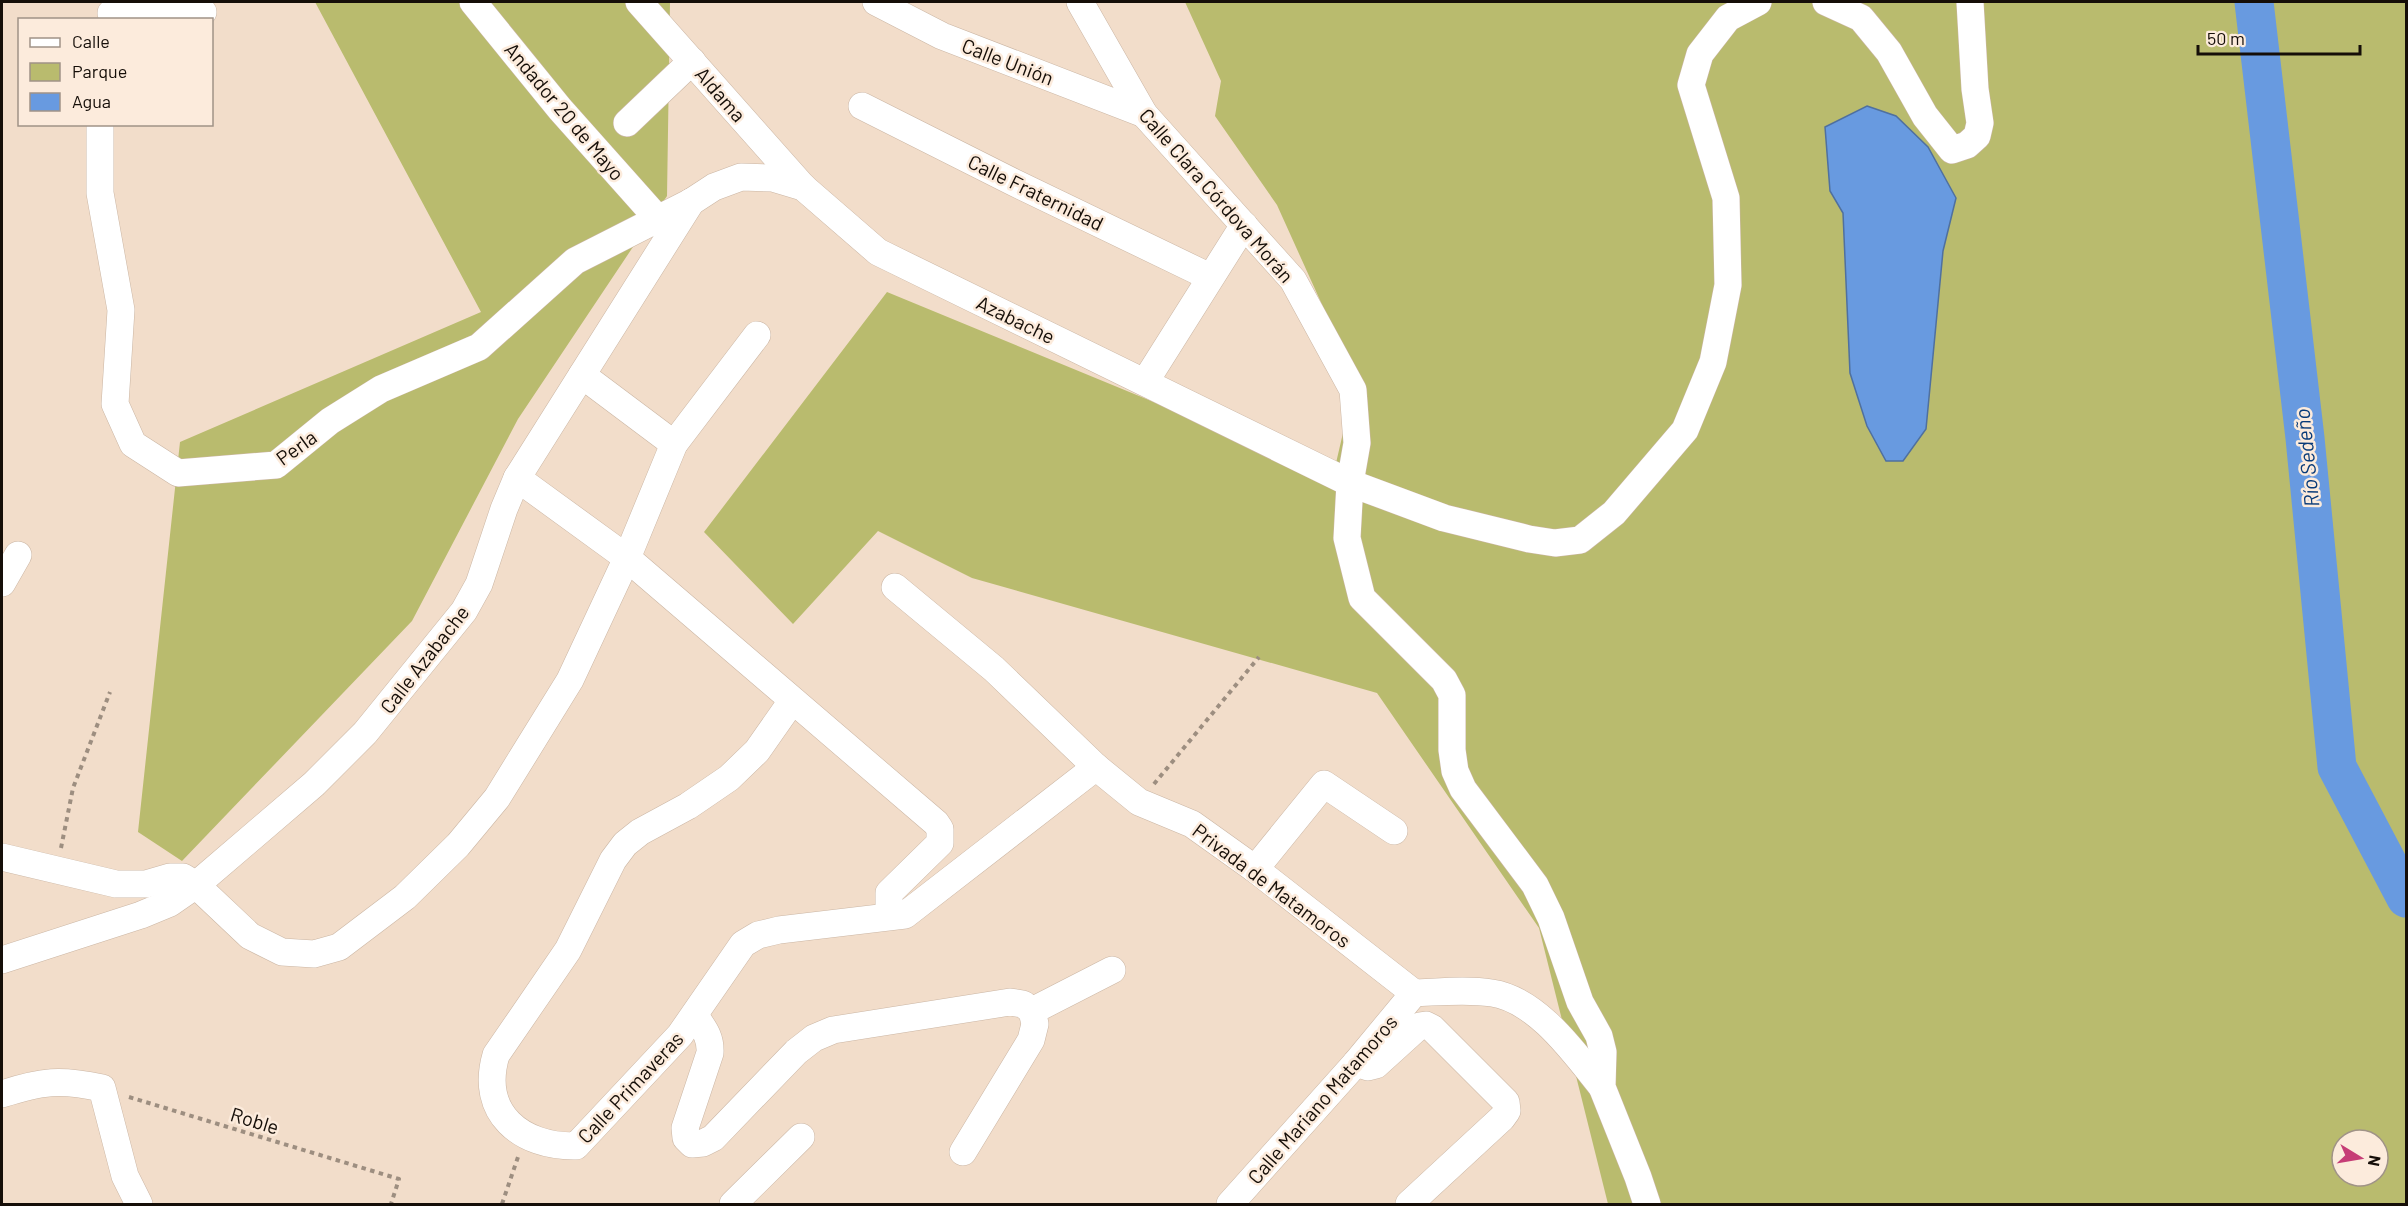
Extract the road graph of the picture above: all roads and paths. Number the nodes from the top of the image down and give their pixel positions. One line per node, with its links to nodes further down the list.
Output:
1 (473, 2): 17 (street, Andador 20 de Mayo)
2 (639, 2): 10 (street, Aldama)
3 (876, 2): 12 (street, Calle Unión)
4 (1080, 2): 12 (street, Calle Clara Córdova Morán)
5 (1758, 2): 25 (street, Azabache)
6 (1826, 2): 7 (street)
7 (1970, 2)
8 (111, 11): 9 (street)
9 (203, 12)
10 (692, 61): 13 (street); 15 (street, Aldama)
11 (862, 106): 19 (street, Calle Fraternidad)
12 (1144, 114): 18 (street, Calle Clara Córdova Morán)
13 (627, 123)
14 (100, 126): 17 (street, Perla)
15 (803, 187): 16 (street, Azabache); 22 (street, Azabache)
16 (691, 202): 17 (street, Perla); 21 (street, Calle Azabache)
17 (658, 219)
18 (1244, 225): 19 (street); 25 (street, Calle Clara Córdova Morán)
19 (1210, 277): 22 (street)
20 (757, 335): 23 (street)
21 (582, 375): 23 (street); 24 (street, Calle Azabache)
22 (1145, 382): 25 (street, Azabache)
23 (674, 444): 27 (street)
24 (517, 478): 27 (street); 39 (street, Calle Azabache)
25 (1350, 483): 47 (street)
26 (18, 555): 28 (street)
27 (627, 558): 32 (street); 39 (street)
28 (2, 583)
29 (895, 588): 33 (street, Privada de Matamoros)
30 (1259, 657): 34 (path)
31 (110, 692): 38 (path)
32 (792, 701): 40 (street); 50 (street, Calle Primaveras)
33 (1095, 767): 34 (street, Privada de Matamoros); 40 (street, Calle Primaveras)
34 (1139, 802): 37 (street, Privada de Matamoros)
35 (1394, 831): 37 (street)
36 (2, 857): 38 (street)
37 (1255, 869): 43 (street, Privada de Matamoros)
38 (57, 871): 39 (street)
39 (196, 885): 41 (street, Calle Azabache)
40 (894, 915): 45 (street, Calle Primaveras)
41 (2, 960)
42 (1112, 970): 44 (street)
43 (1414, 993): 46 (street, Calle Mariano Matamoros); 47 (street)
44 (1032, 1011): 45 (street); 52 (street)
45 (695, 1016): 50 (street, Calle Primaveras)
46 (1356, 1063): 53 (street); 58 (street, Calle Mariano Matamoros)
47 (1602, 1087): 59 (street)
48 (102, 1088): 49 (street); 54 (street); 55 (path, Roble)
49 (2, 1094)
50 (526, 1137): 56 (path)
51 (801, 1137): 57 (street)
52 (963, 1152)
53 (1415, 1202)
54 (139, 1204)
55 (392, 1204)
56 (502, 1204)
57 (733, 1204)
58 (1230, 1204)
59 (1647, 1204)

